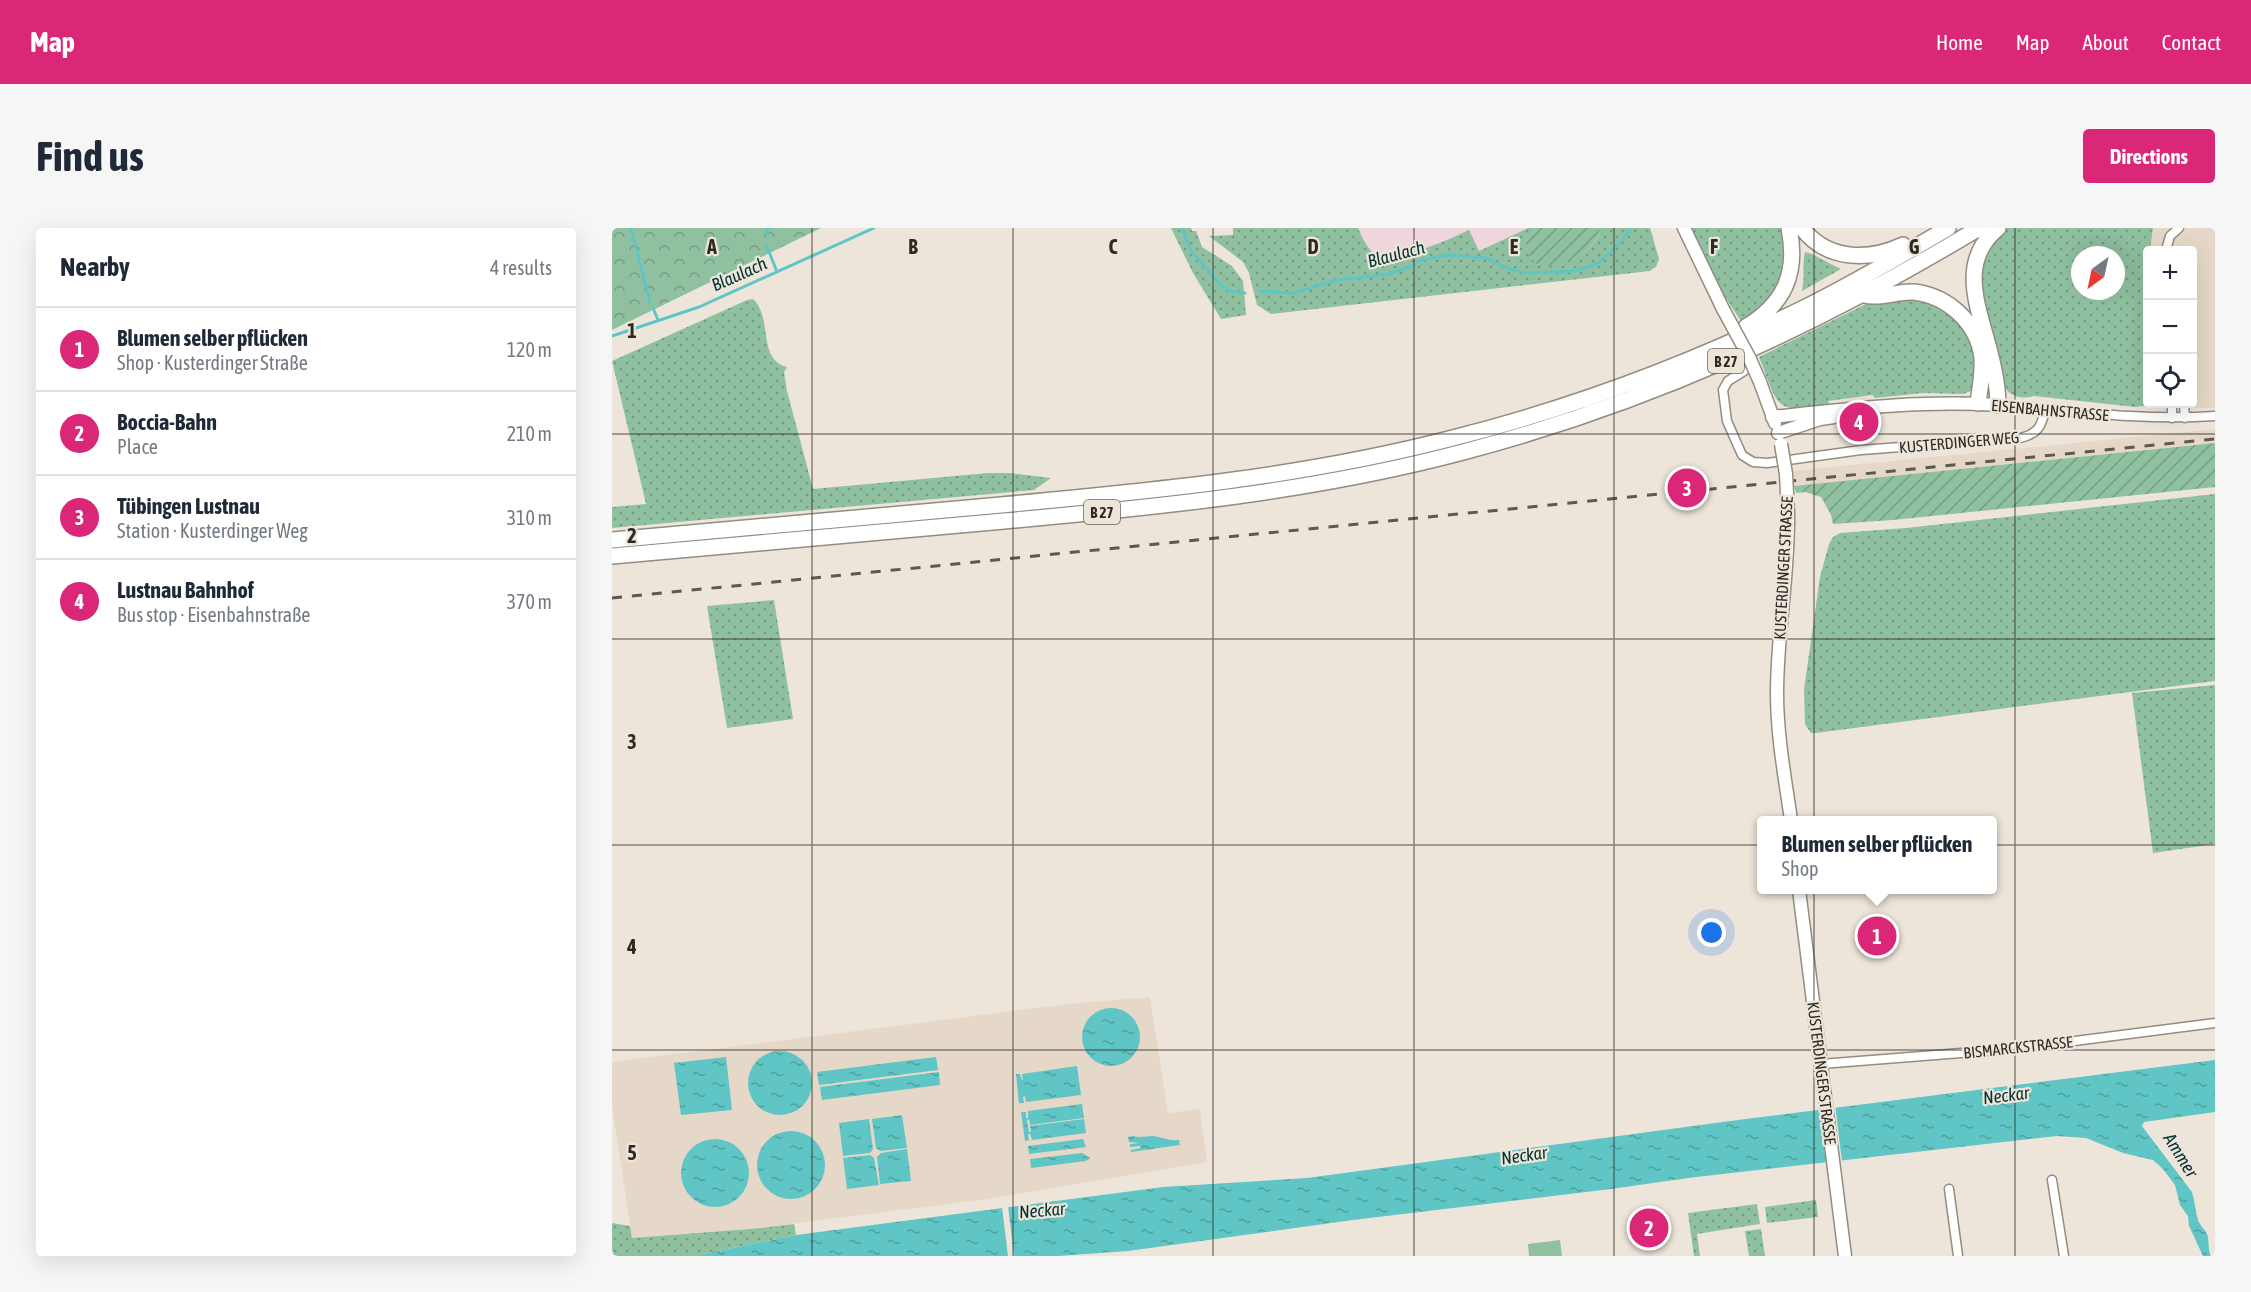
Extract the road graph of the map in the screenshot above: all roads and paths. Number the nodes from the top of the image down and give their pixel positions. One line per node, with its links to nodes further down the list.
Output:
1 (1684, 228): 20 (street, KUSTERDINGER STRASSE, bridge)
2 (1789, 228): 11 (highway)
3 (1802, 228): 4 (highway)
4 (1934, 228)
5 (1948, 228): 11 (highway, B 27)
6 (1979, 228): 10 (highway, B 27)
7 (1998, 228): 14 (highway)
8 (2179, 228): 9 (street)
9 (2167, 246)
10 (1863, 295): 13 (highway); 25 (highway, B 27)
11 (1718, 347): 24 (highway, B 27)
12 (1744, 371): 18 (street, KUSTERDINGER WEG)
13 (1978, 403): 14 (street, EISENBAHNSTRASSE); 15 (street, EISENBAHNSTRASSE)
14 (1998, 405): 18 (street, EISENBAHNSTRASSE)
15 (1884, 406): 20 (street, EISENBAHNSTRASSE); 23 (street, EISENBAHNSTRASSE)
16 (2172, 408): 21 (street)
17 (2184, 408): 22 (street)
18 (2044, 409): 21 (street, EISENBAHNSTRASSE)
19 (2215, 416): 22 (street, EISENBAHNSTRASSE)
20 (1772, 417): 23 (street, KUSTERDINGER STRASSE)
21 (2172, 418): 22 (street, EISENBAHNSTRASSE)
22 (2185, 418)
23 (1779, 439): 26 (street, KUSTERDINGER STRASSE, bridge)
24 (612, 540)
25 (612, 556)
26 (1790, 816)
27 (1800, 894): 29 (street, KUSTERDINGER STRASSE)
28 (2215, 1023): 29 (street, BISMARCKSTRASSE)
29 (1821, 1064): 32 (street, KUSTERDINGER STRASSE)
30 (2052, 1179): 34 (street)
31 (1949, 1189): 33 (street)
32 (1845, 1256)
33 (1958, 1256)
34 (2064, 1256)

